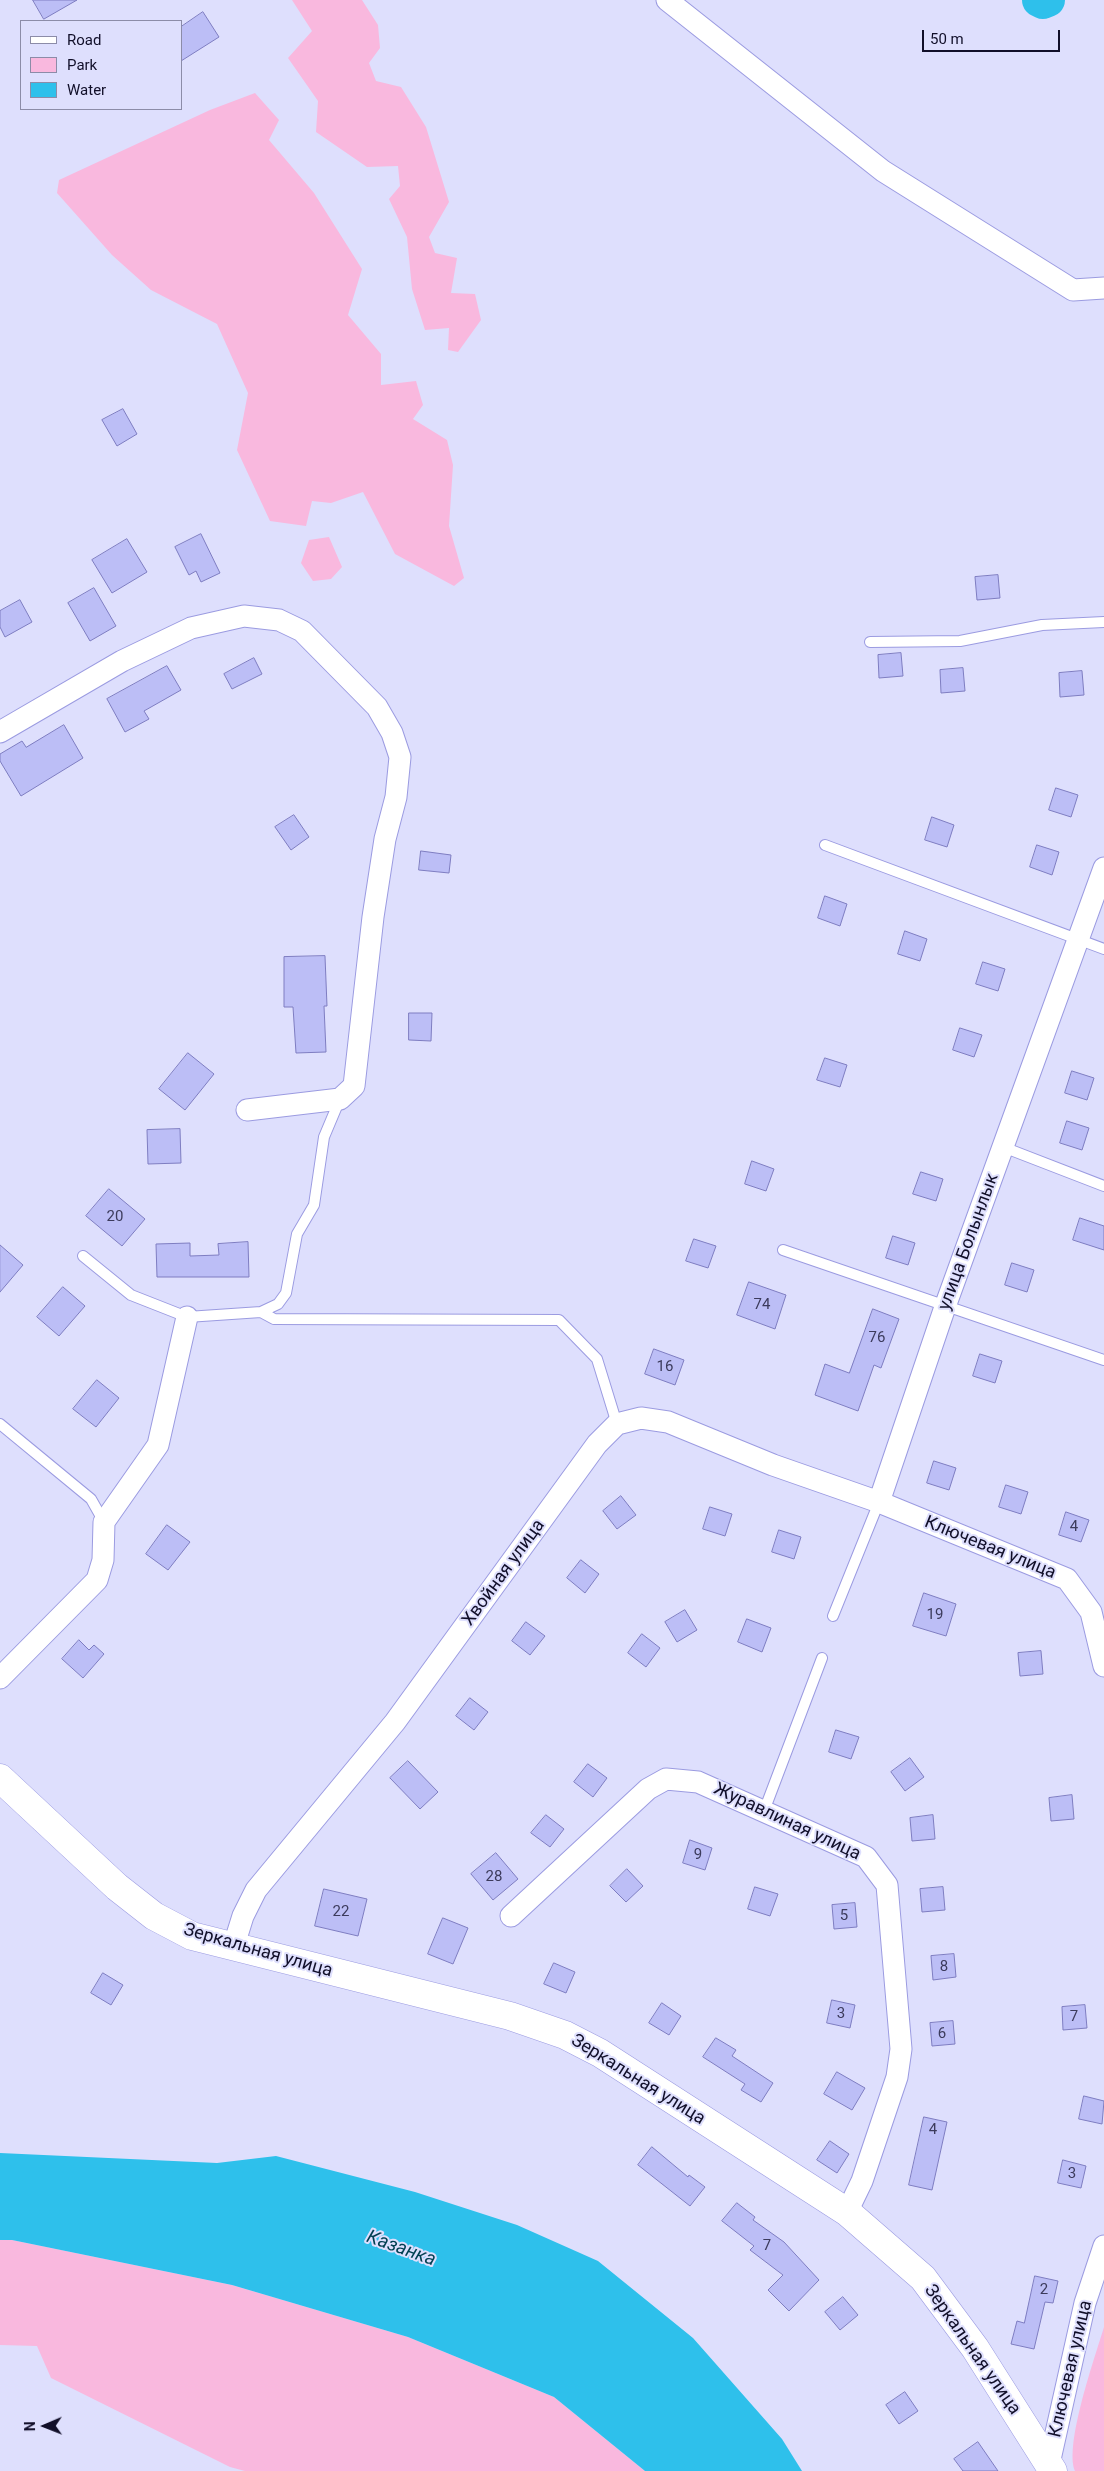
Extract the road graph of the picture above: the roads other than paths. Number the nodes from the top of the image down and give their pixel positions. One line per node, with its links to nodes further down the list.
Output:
1 (667, 0): 2 (street)
2 (1104, 288)
3 (1104, 622): 4 (lane)
4 (870, 642)
5 (0, 732): 10 (street)
6 (825, 845): 8 (lane)
7 (1104, 868): 8 (street, улица Болынлык)
8 (1077, 941): 9 (lane); 12 (street, улица Болынлык)
9 (1104, 949)
10 (340, 1099): 11 (street); 17 (lane)
11 (247, 1110)
12 (1003, 1147): 13 (lane); 16 (street, улица Болынлык)
13 (1104, 1186)
14 (783, 1250): 16 (lane)
15 (83, 1256): 18 (lane)
16 (946, 1304): 19 (lane); 22 (street, улица Болынлык)
17 (262, 1312): 18 (lane); 21 (lane)
18 (187, 1317): 23 (street)
19 (1104, 1360)
20 (0, 1424): 23 (lane)
21 (617, 1424): 22 (street); 31 (street, Хвойная улица)
22 (879, 1502): 24 (lane, улица Болынлык); 26 (street, Ключевая улица)
23 (104, 1522): 27 (street)
24 (833, 1616)
25 (822, 1658): 29 (lane)
26 (1104, 1666)
27 (0, 1678)
28 (0, 1778): 31 (street, Зеркальная улица)
29 (764, 1811): 30 (street, Журавлиная улица); 32 (street, Журавлиная улица)
30 (511, 1916)
31 (233, 1948): 32 (street, Зеркальная улица)
32 (847, 2212): 34 (street, Зеркальная улица)
33 (1104, 2246): 34 (street, Ключевая улица)
34 (1051, 2467)

